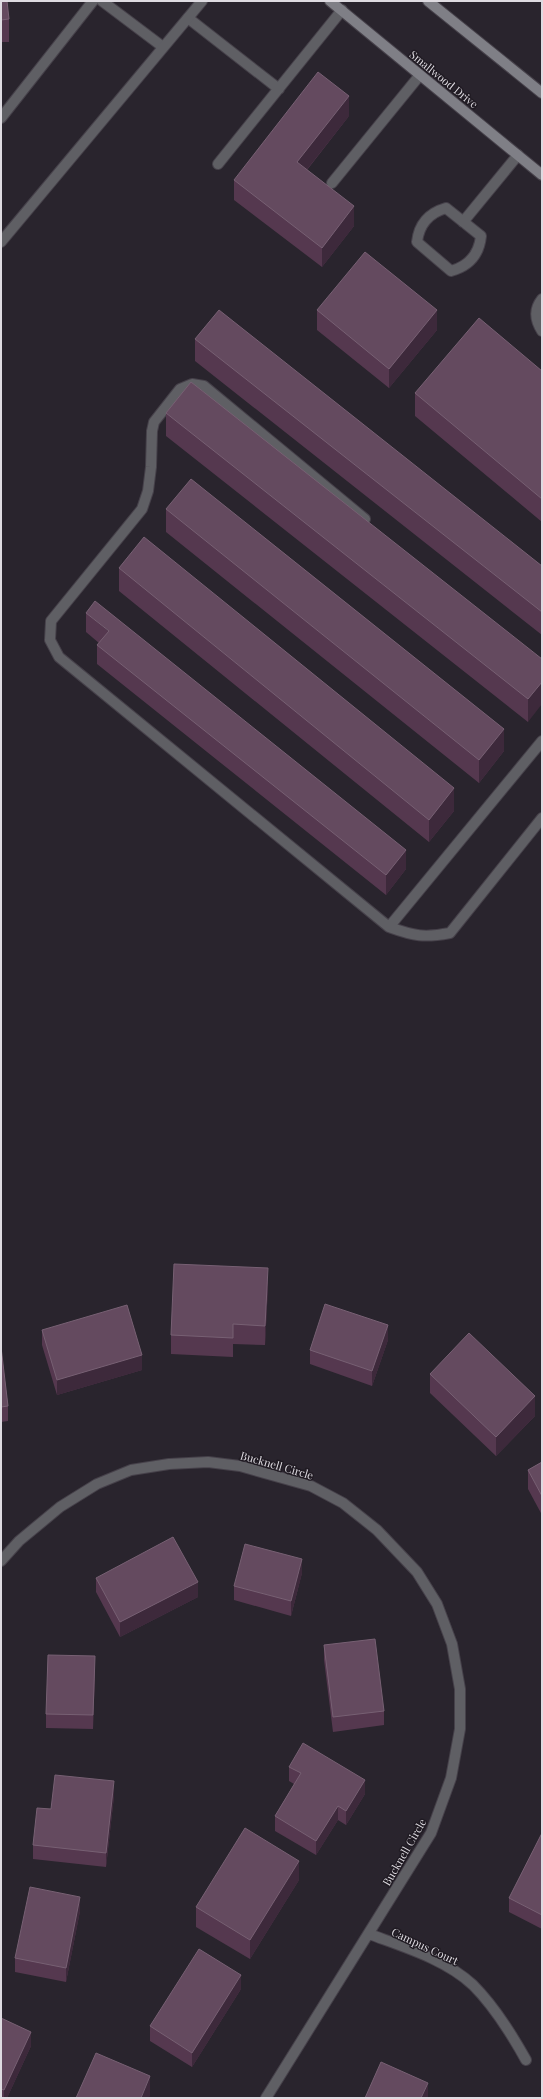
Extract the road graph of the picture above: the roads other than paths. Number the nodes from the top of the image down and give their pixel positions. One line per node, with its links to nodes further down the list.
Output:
1 (93, 1): 12 (street)
2 (102, 1): 8 (street)
3 (202, 1): 7 (street)
4 (330, 1): 6 (main road, Smallwood Drive)
5 (428, 1): 11 (main road)
6 (342, 10): 9 (main road, Smallwood Drive); 10 (street)
7 (188, 18): 8 (street); 10 (street)
8 (163, 47): 18 (street)
9 (420, 75): 13 (main road, Smallwood Drive); 16 (street)
10 (278, 89): 14 (street)
11 (542, 93)
12 (1, 118)
13 (518, 155): 15 (main road, Smallwood Drive); 17 (street)
14 (218, 164)
15 (542, 175)
16 (332, 183)
17 (463, 222): 17 (street)
18 (1, 242)
19 (542, 298): 20 (street)
20 (542, 331)
21 (370, 524): 24 (street)
22 (542, 741): 24 (street)
23 (542, 818): 24 (street)
24 (389, 926)
25 (1, 1562): 26 (street, Bucknell Circle)
26 (369, 1934): 27 (street, Campus Court); 28 (street, Bucknell Circle)
27 (526, 2060)
28 (266, 2098)

